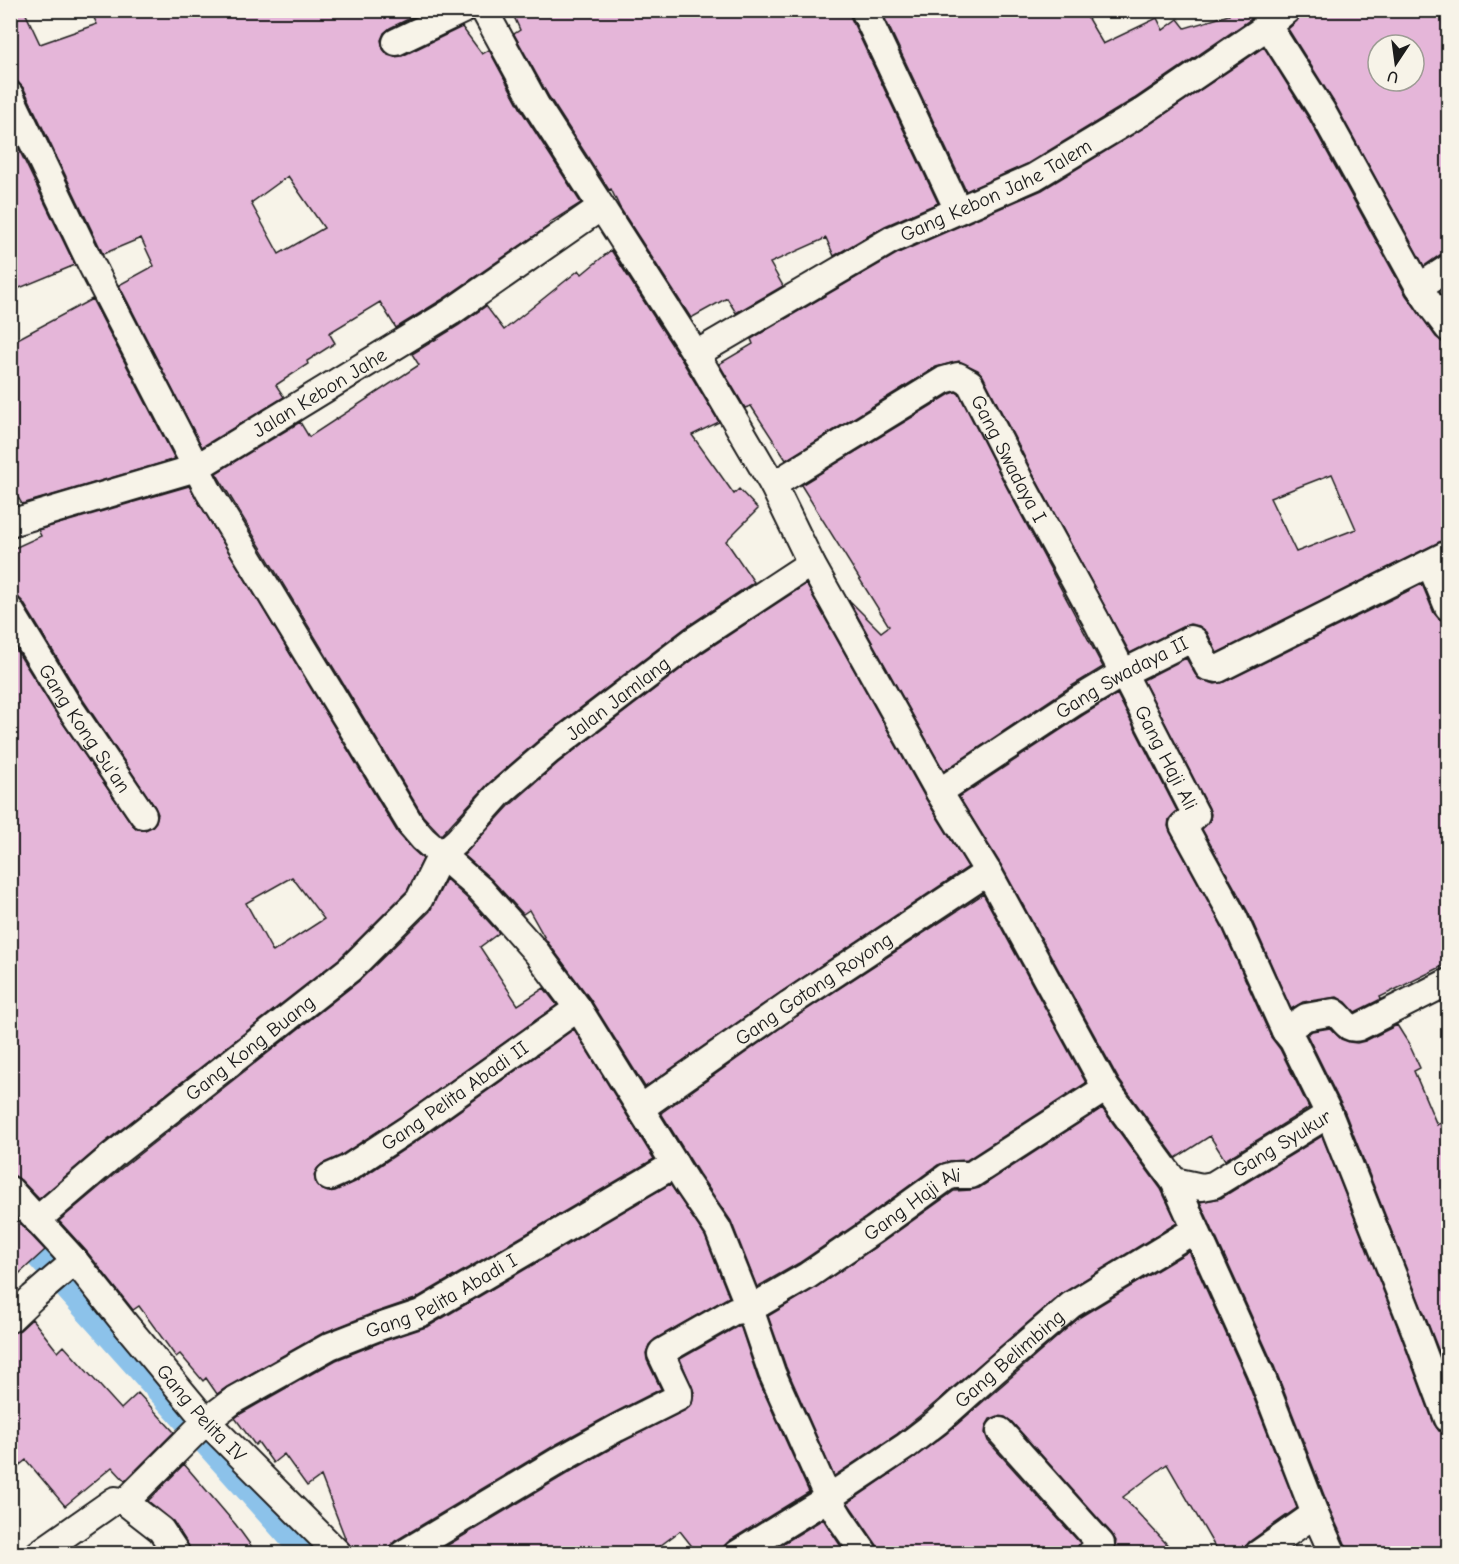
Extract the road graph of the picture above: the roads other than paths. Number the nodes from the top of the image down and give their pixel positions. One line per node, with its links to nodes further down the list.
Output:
1 (463, 10): 5 (street)
2 (484, 10): 7 (street)
3 (864, 10): 8 (street)
4 (1273, 16): 8 (street, Gang Kebon Jahe Talem); 10 (street)
5 (396, 42)
6 (10, 94): 13 (street)
7 (601, 207): 12 (street); 13 (street, Jalan Kebon Jahe)
8 (958, 210): 12 (street, Gang Kebon Jahe Talem)
9 (1449, 268): 10 (street)
10 (1419, 287): 11 (street)
11 (1449, 328)
12 (696, 354): 14 (street)
13 (196, 468): 15 (street, Jalan Kebon Jahe); 23 (street)
14 (773, 485): 17 (street); 20 (street, Gang Swadaya I)
15 (11, 521)
16 (1439, 559): 18 (street); 20 (street, Gang Swadaya II)
17 (811, 563): 21 (street); 23 (street, Jalan Jamlang)
18 (1449, 607)
19 (10, 610): 22 (street, Gang Kong Su'an)
20 (1122, 673): 21 (street, Gang Swadaya II); 27 (street, Gang Haji Ali)
21 (939, 792): 24 (street)
22 (143, 815)
23 (441, 855): 26 (street); 35 (street, Gang Kong Buang)
24 (988, 872): 28 (street); 29 (street, Gang Gotong Royong)
25 (1449, 982): 27 (street)
26 (578, 1008): 29 (street); 32 (street, Gang Pelita Abadi II)
27 (1285, 1031): 30 (street, Gang Syukur)
28 (1106, 1088): 33 (street); 38 (street, Gang Haji Ali)
29 (641, 1108): 31 (street)
30 (1329, 1114): 33 (street, Gang Syukur); 40 (street)
31 (675, 1164): 38 (street); 41 (street, Gang Pelita Abadi I)
32 (329, 1177)
33 (1174, 1181): 36 (street)
34 (10, 1190): 35 (street, Gang Pelita IV)
35 (37, 1220): 37 (street, Gang Pelita IV)
36 (1196, 1229): 43 (street, Gang Belimbing); 45 (street)
37 (71, 1264): 39 (street); 41 (street, Gang Pelita IV)
38 (750, 1309): 43 (street); 49 (street, Gang Haji Ali)
39 (10, 1319)
40 (1449, 1419)
41 (201, 1426): 44 (street, Gang Pelita Abadi I); 48 (street, Gang Pelita IV)
42 (1000, 1431): 52 (street)
43 (828, 1498): 50 (street, Gang Belimbing); 51 (street)
44 (125, 1502): 46 (street); 47 (street)
45 (1315, 1514): 53 (street); 54 (street)
46 (38, 1554)
47 (177, 1554)
48 (339, 1554)
49 (403, 1554)
50 (737, 1554)
51 (864, 1554)
52 (1090, 1554)
53 (1258, 1554)
54 (1333, 1554)

